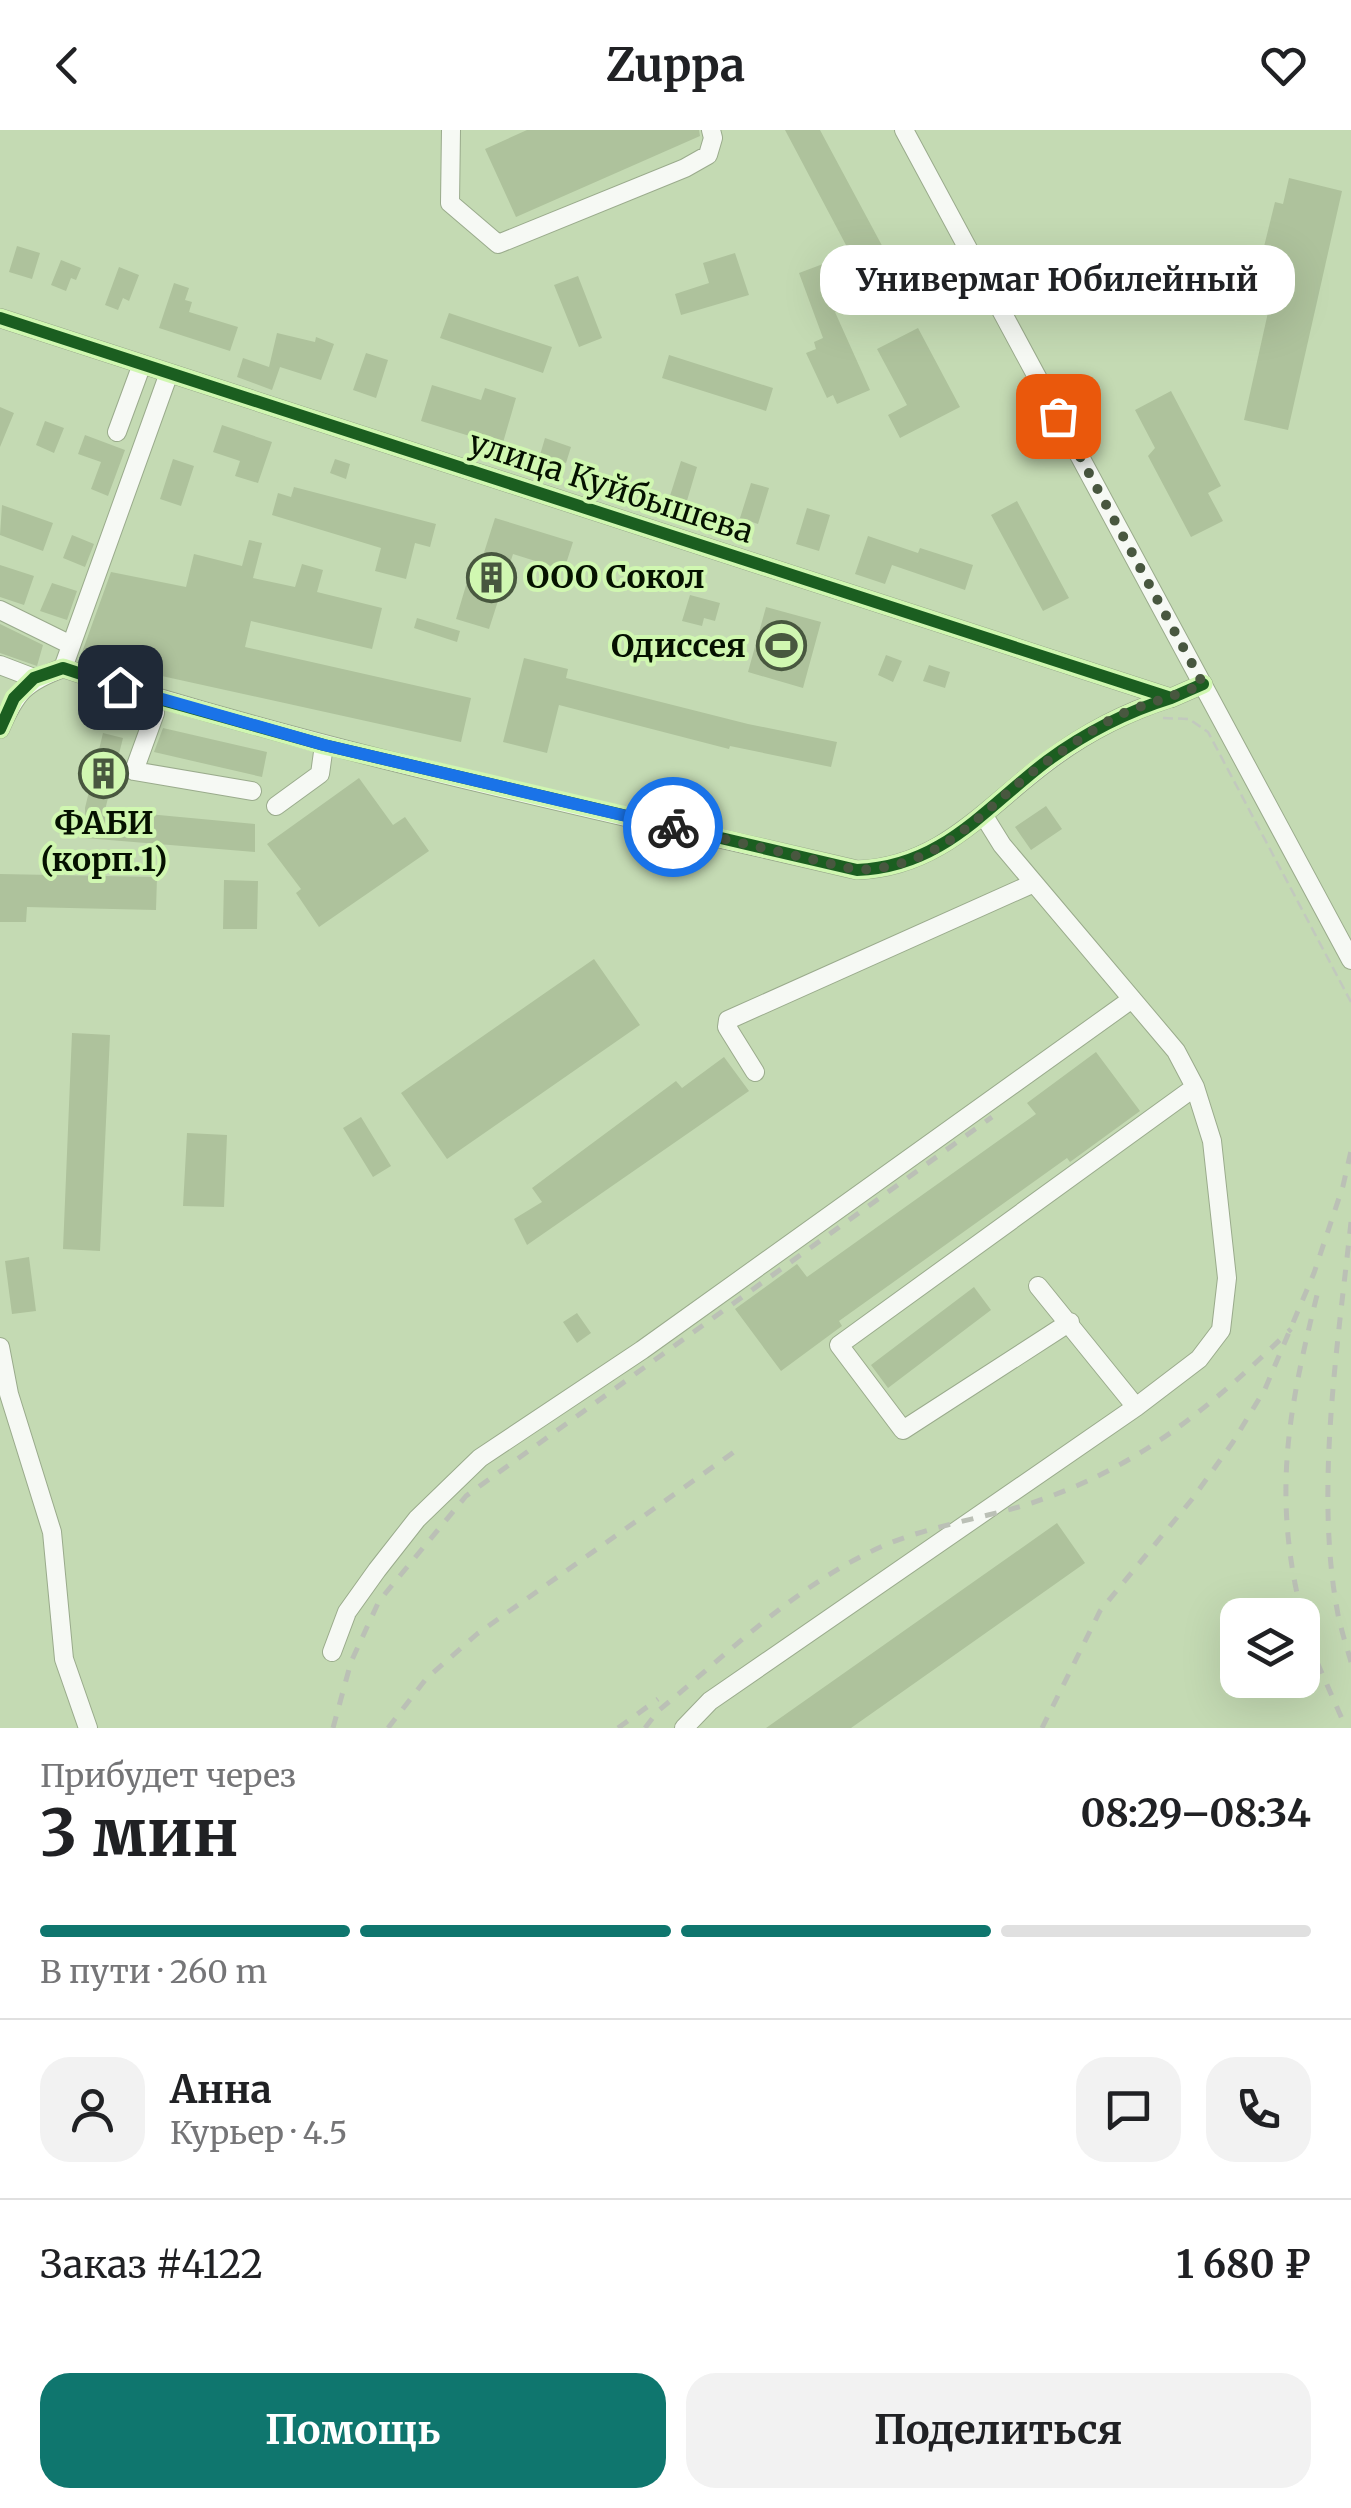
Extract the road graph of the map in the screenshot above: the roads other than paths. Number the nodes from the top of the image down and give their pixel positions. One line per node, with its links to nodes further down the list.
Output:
1 (451, 130): 2 (street)
2 (711, 130)
3 (904, 130): 13 (street)
4 (0, 318): 5 (street, улица Куйбышева)
5 (142, 364): 6 (street, улица Куйбышева); 7 (street)
6 (170, 373): 9 (street); 15 (street, улица Куйбышева)
7 (117, 432)
8 (0, 610): 9 (street)
9 (72, 644): 11 (street)
10 (0, 665): 12 (street)
11 (63, 668): 12 (street); 14 (street)
12 (34, 678): 16 (street)
13 (1203, 684): 15 (street); 22 (street)
14 (148, 696): 17 (street); 18 (street)
15 (1171, 698): 20 (street)
16 (0, 729)
17 (324, 745): 19 (street); 20 (street)
18 (252, 790)
19 (276, 806)
20 (984, 816): 21 (street)
21 (1034, 883): 23 (street); 24 (street)
22 (1351, 960)
23 (1132, 998): 25 (street); 31 (street)
24 (756, 1072)
25 (1195, 1087): 27 (street); 30 (street)
26 (1038, 1286): 27 (street)
27 (1070, 1322): 30 (street)
28 (0, 1348): 29 (street)
29 (3, 1375): 32 (street)
30 (1136, 1407): 33 (street)
31 (332, 1652)
32 (88, 1728)
33 (684, 1728)

